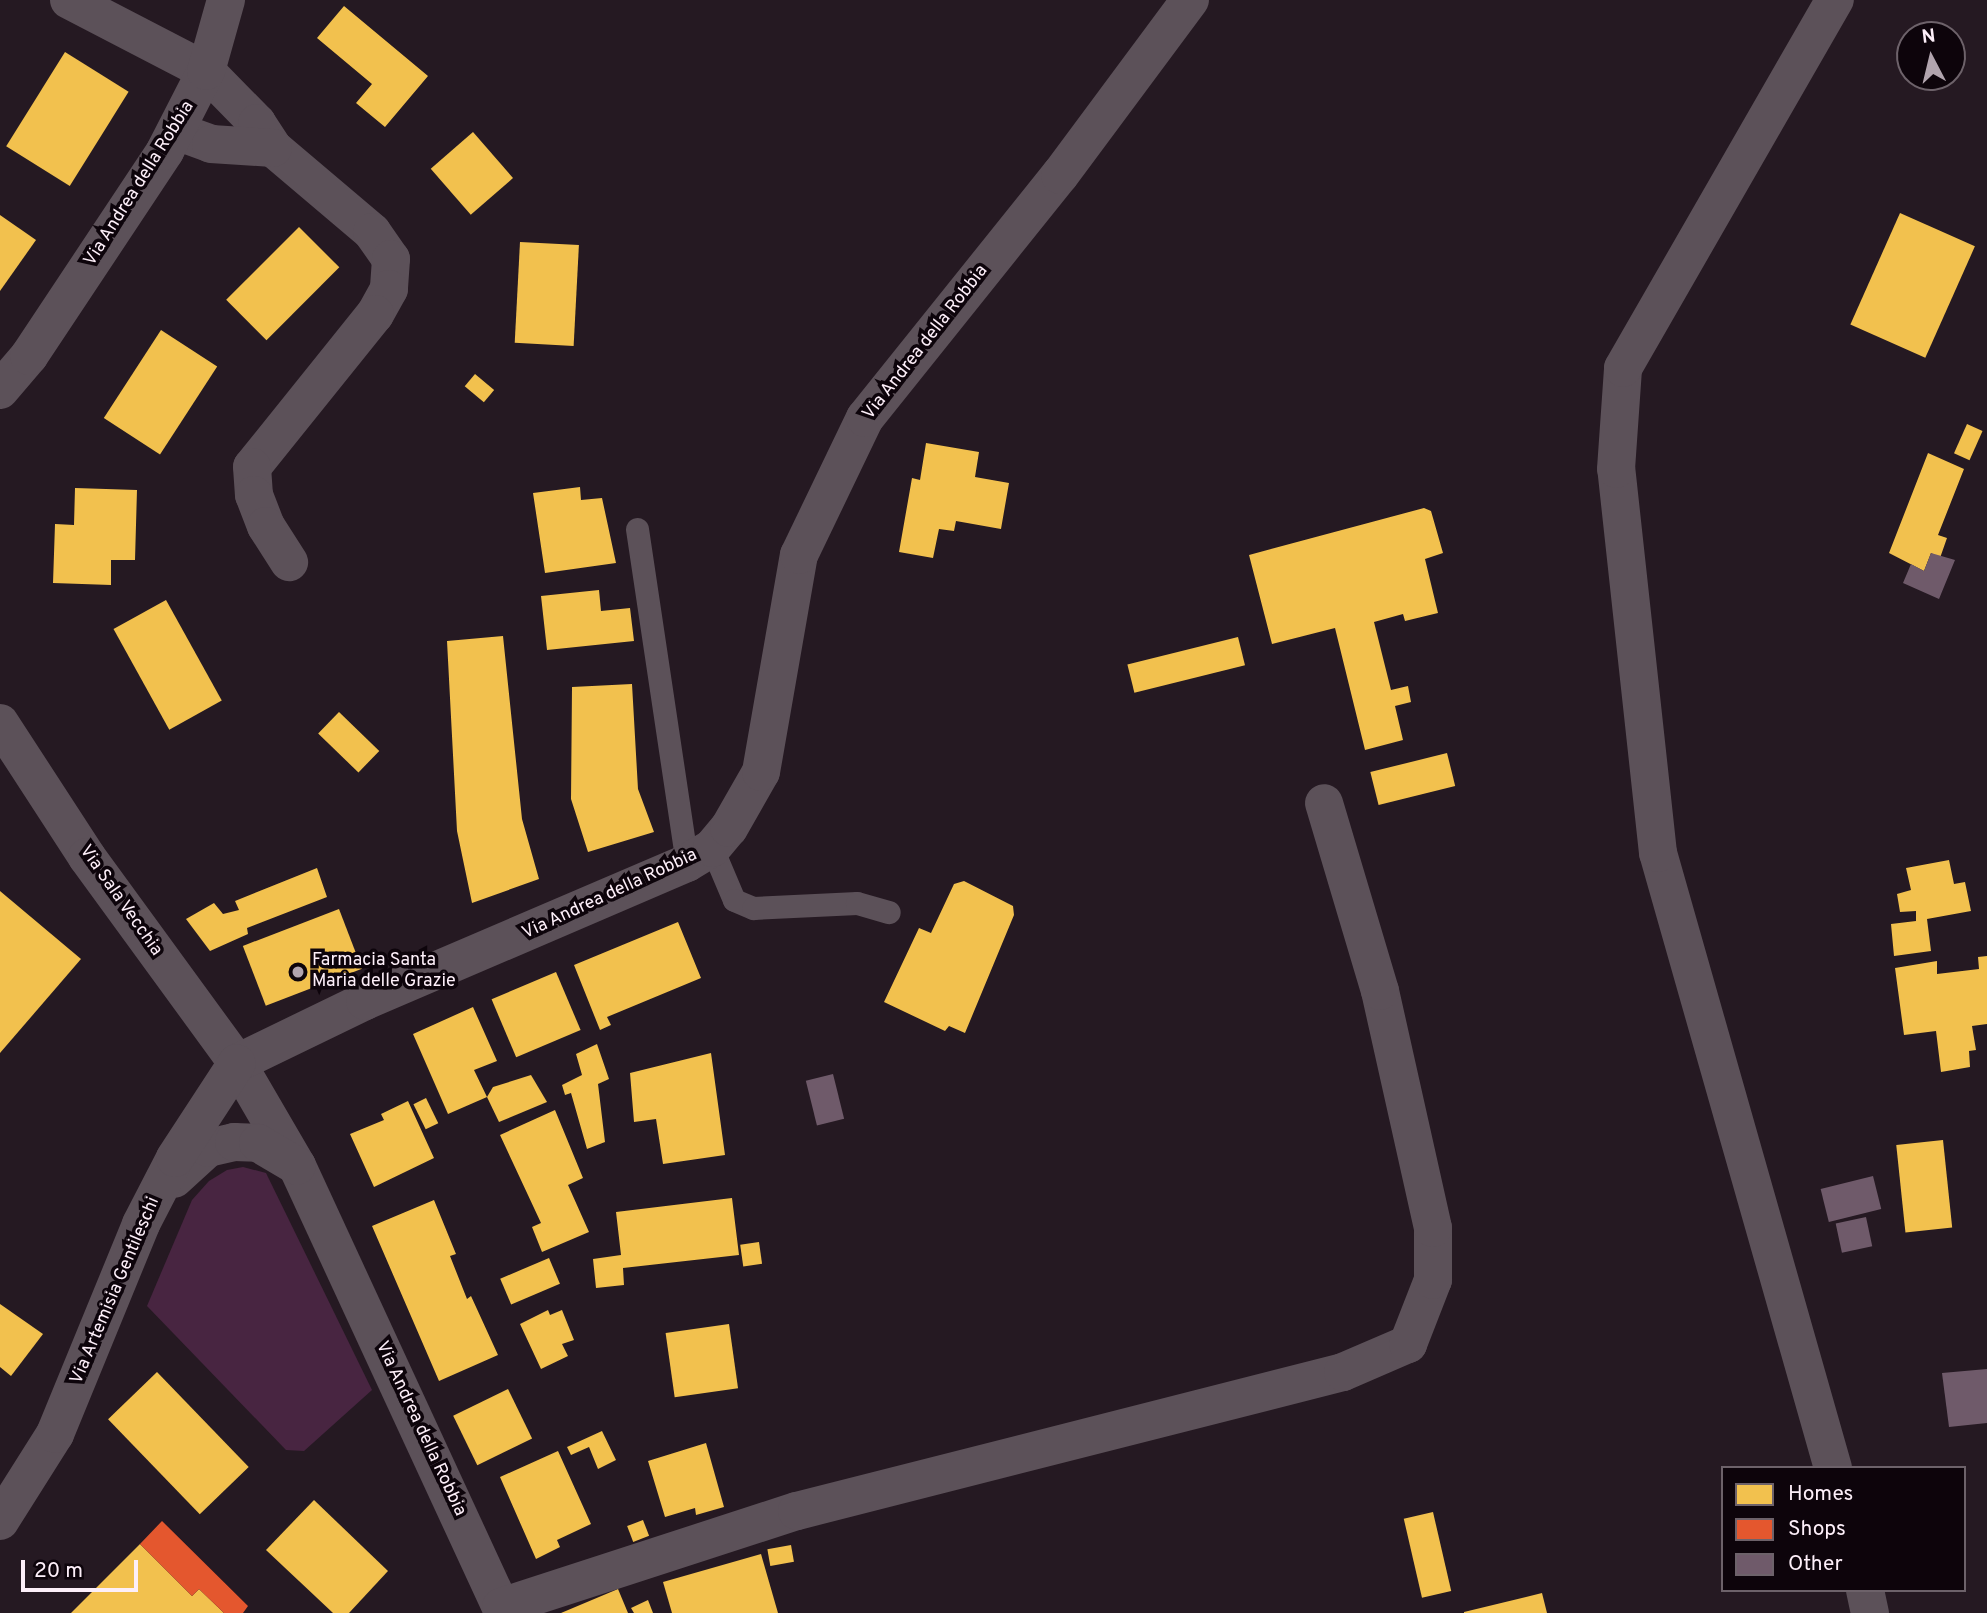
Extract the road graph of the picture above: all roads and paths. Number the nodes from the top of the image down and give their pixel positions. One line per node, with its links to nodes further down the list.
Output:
1 (69, 0): 5 (street)
2 (226, 0): 5 (street, Via Andrea della Robbia)
3 (1190, 0): 15 (street, Via Andrea della Robbia)
4 (1835, 0): 20 (street)
5 (206, 71): 6 (street, Via Andrea della Robbia); 7 (street)
6 (176, 131): 7 (street); 8 (street, Via Andrea della Robbia)
7 (273, 148): 12 (street)
8 (29, 356): 9 (street, Via Andrea della Robbia); 10 (street, Via Andrea della Robbia)
9 (0, 390)
10 (0, 419)
11 (637, 529): 15 (lane)
12 (289, 562)
13 (3, 723): 17 (street, Via Sala Vecchia)
14 (1324, 803): 23 (street)
15 (699, 855): 16 (lane); 17 (street, Via Andrea della Robbia)
16 (889, 912)
17 (237, 1063): 18 (street, Via Andrea della Robbia); 19 (street, Via Artemisia Gentileschi)
18 (297, 1166): 19 (street); 23 (street, Via Andrea della Robbia)
19 (156, 1194): 21 (street, Via Artemisia Gentileschi)
20 (1832, 1466)
21 (0, 1521)
22 (1865, 1592): 24 (street)
23 (503, 1610)
24 (1870, 1613)

